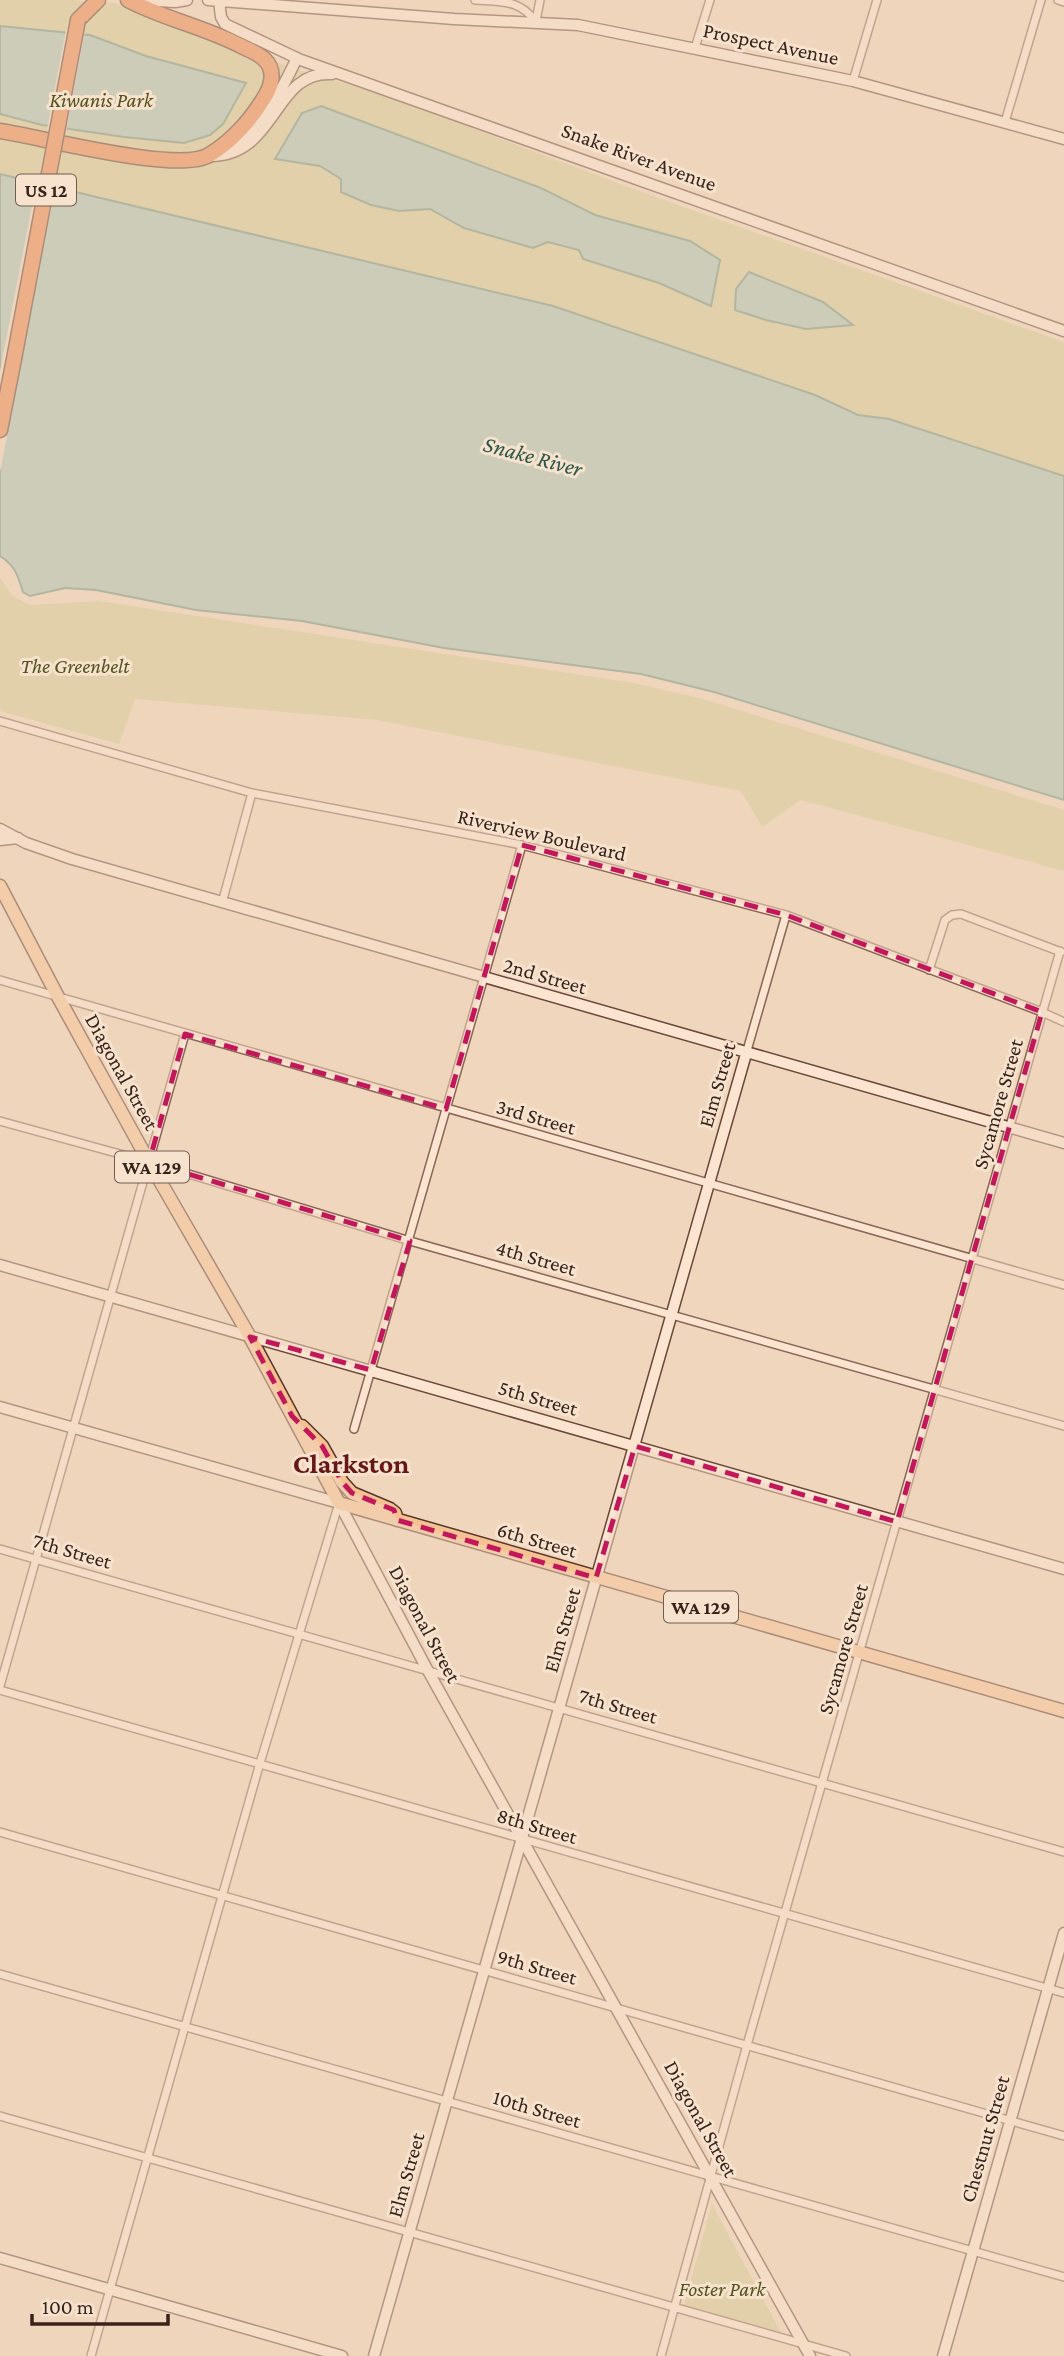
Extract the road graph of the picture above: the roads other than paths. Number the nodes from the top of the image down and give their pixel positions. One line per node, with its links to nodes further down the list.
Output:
1 (98, 0): 14 (highway, US 12)
2 (128, 0): 16 (highway)
3 (140, 0): 4 (street)
4 (187, 0)
5 (208, 0): 12 (street, Prospect Avenue)
6 (475, 0): 15 (street)
7 (540, 0): 15 (street)
8 (710, 0): 17 (street)
9 (877, 0): 20 (street)
10 (1041, 0): 21 (street)
11 (1058, 0): 13 (street)
12 (219, 1): 15 (street, Prospect Avenue); 18 (street, Snake River Avenue)
13 (1064, 2)
14 (82, 8): 26 (highway, US 12, bridge)
15 (536, 22): 17 (street, Prospect Avenue)
16 (216, 33): 18 (street); 24 (highway)
17 (695, 48): 20 (street, Prospect Avenue)
18 (297, 58): 19 (street, Snake River Avenue); 24 (street)
19 (348, 77): 24 (street); 25 (street, Snake River Avenue)
20 (853, 81): 21 (street, Prospect Avenue)
21 (1005, 122): 23 (street, Prospect Avenue)
22 (3, 131): 24 (highway, US 12)
23 (1064, 139)
24 (208, 156)
25 (1064, 331)
26 (0, 430)
27 (0, 721): 28 (street, Riverview Boulevard)
28 (252, 793): 32 (street, Riverview Boulevard); 35 (street)
29 (0, 829): 30 (street, 2nd Street)
30 (18, 838): 31 (street, 2nd Street); 35 (street, 2nd Street)
31 (0, 840)
32 (522, 845): 37 (street, Riverview Boulevard); 40 (street)
33 (0, 886): 36 (main road, Diagonal Street / WA 129)
34 (0, 897): 36 (main road, Diagonal Street / WA 129)
35 (222, 903): 40 (street, 2nd Street)
36 (12, 908): 42 (main road, Diagonal Street / WA 129)
37 (786, 915): 39 (street, Riverview Boulevard); 46 (street, Elm Street)
38 (1062, 952): 39 (street); 43 (street, Sycamore Street)
39 (929, 970): 43 (street, Riverview Boulevard)
40 (484, 978): 46 (street, 2nd Street); 47 (street)
41 (0, 980): 42 (street, 3rd Street)
42 (57, 995): 45 (street, 3rd Street); 51 (main road, Diagonal Street / WA 129)
43 (1042, 1012): 44 (street, Riverview Boulevard); 49 (street, Sycamore Street)
44 (1064, 1022)
45 (185, 1034): 47 (street, 3rd Street); 51 (street)
46 (746, 1054): 49 (street, 2nd Street); 52 (street, Elm Street)
47 (446, 1109): 52 (street, 3rd Street); 53 (street)
48 (0, 1121): 51 (street, 4th Street)
49 (1010, 1128): 50 (street, 2nd Street); 54 (street, Sycamore Street)
50 (1064, 1143)
51 (149, 1162): 53 (street, 4th Street); 57 (street); 59 (main road, Diagonal Street / WA 129)
52 (709, 1184): 54 (street, 3rd Street); 58 (street, Elm Street)
53 (410, 1241): 58 (street, 4th Street); 60 (street)
54 (973, 1259): 56 (street, 3rd Street); 61 (street, Sycamore Street)
55 (0, 1265): 57 (street, 5th Street)
56 (1064, 1285)
57 (109, 1297): 59 (street, 5th Street); 65 (street)
58 (672, 1315): 61 (street, 4th Street); 67 (street, Elm Street)
59 (250, 1337): 60 (street, 5th Street); 63 (main road, Diagonal Street / WA 129)
60 (371, 1370): 66 (street); 67 (street, 5th Street)
61 (936, 1389): 64 (street, 4th Street); 70 (street, Sycamore Street)
62 (0, 1407): 65 (street, 6th Street)
63 (292, 1416): 68 (main road, Diagonal Street / WA 129); 69 (main road, WA 129)
64 (1064, 1426)
65 (73, 1428): 68 (street, 6th Street); 72 (street)
66 (355, 1429)
67 (635, 1446): 70 (street, 5th Street); 74 (street, Elm Street)
68 (339, 1503): 69 (main road, 6th Street / WA 129); 75 (street); 77 (street, Diagonal Street)
69 (397, 1520): 74 (main road, 6th Street / WA 129)
70 (897, 1522): 73 (street, 5th Street); 76 (street, Sycamore Street)
71 (0, 1549): 72 (street, 7th Street)
72 (35, 1559): 75 (street, 7th Street); 78 (street)
73 (1064, 1569)
74 (597, 1578): 76 (main road, 6th Street / WA 129); 79 (street, Elm Street)
75 (299, 1634): 77 (street, 7th Street); 81 (street)
76 (860, 1651): 80 (main road, 6th Street / WA 129); 82 (street, Sycamore Street)
77 (427, 1670): 79 (street, 7th Street); 84 (street, Diagonal Street)
78 (0, 1688): 81 (street, 8th Street)
79 (560, 1708): 82 (street, 7th Street); 84 (street, Elm Street)
80 (1064, 1711)
81 (260, 1763): 84 (street, 8th Street); 86 (street)
82 (823, 1783): 85 (street, 7th Street); 87 (street, Sycamore Street)
83 (0, 1832): 86 (street, 9th Street)
84 (522, 1840): 87 (street, 8th Street); 89 (street, Elm Street); 93 (street, Diagonal Street)
85 (1064, 1852)
86 (223, 1897): 89 (street, 9th Street); 94 (street)
87 (785, 1914): 91 (street, 8th Street); 95 (street, Sycamore Street)
88 (1064, 1933): 91 (street, Chestnut Street)
89 (485, 1970): 93 (street, 9th Street); 96 (street, Elm Street)
90 (0, 1974): 94 (street, 10th Street)
91 (1048, 1989): 92 (street, 8th Street); 98 (street, Chestnut Street)
92 (1064, 1993)
93 (616, 2007): 95 (street, 9th Street); 101 (street, Diagonal Street)
94 (185, 2027): 96 (street, 10th Street); 100 (street)
95 (747, 2045): 98 (street, 9th Street); 101 (street, Sycamore Street)
96 (447, 2101): 101 (street, 10th Street); 102 (street, Elm Street)
97 (0, 2116): 100 (street)
98 (1011, 2121): 99 (street, 9th Street); 103 (street, Chestnut Street)
99 (1064, 2136)
100 (148, 2158): 102 (street); 106 (street)
101 (711, 2177): 103 (street, 10th Street); 107 (street, Sycamore Street); 108 (street, Diagonal Street)
102 (410, 2233): 107 (street); 111 (street, Elm Street)
103 (974, 2251): 105 (street, 10th Street); 115 (street, Chestnut Street)
104 (0, 2258): 106 (street)
105 (1064, 2277)
106 (110, 2289): 109 (street); 110 (street)
107 (676, 2306): 108 (street); 112 (street, Sycamore Street)
108 (803, 2343): 113 (street, Diagonal Street); 114 (street)
109 (91, 2356)
110 (341, 2356)
111 (374, 2356)
112 (660, 2356)
113 (810, 2356)
114 (846, 2356)
115 (943, 2356)

